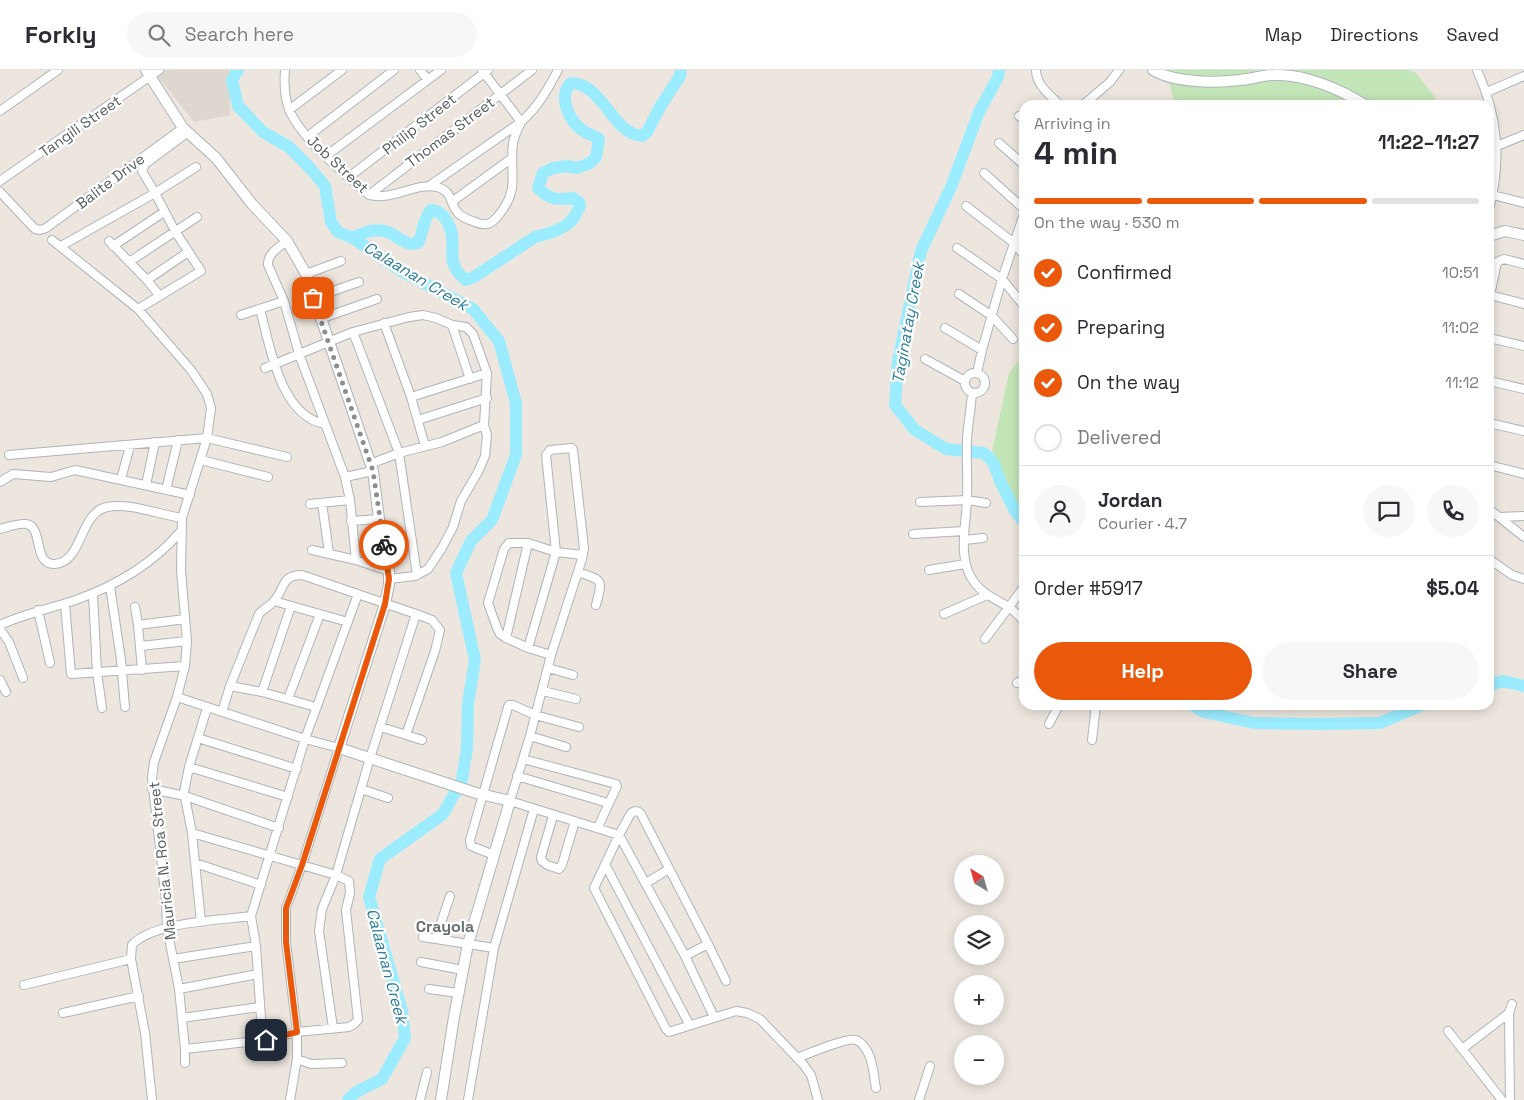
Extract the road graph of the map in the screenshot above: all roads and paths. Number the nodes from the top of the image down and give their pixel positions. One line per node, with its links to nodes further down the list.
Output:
1 (58, 70): 24 (street)
2 (342, 70): 23 (street)
3 (394, 70): 29 (street)
4 (420, 70): 16 (street)
5 (441, 70): 16 (street)
6 (532, 70): 18 (street, Thomas Street)
7 (558, 70): 26 (street)
8 (1036, 70): 19 (street)
9 (1119, 70): 20 (street)
10 (1153, 70): 21 (street)
11 (1477, 70): 17 (street)
12 (286, 71): 23 (street, Job Street)
13 (485, 71): 18 (street); 37 (street, Philip Street)
14 (152, 72): 27 (street); 38 (street, Tangili Street)
15 (1524, 76): 17 (street)
16 (428, 80): 32 (street)
17 (1487, 92): 22 (street)
18 (500, 94): 26 (street); 43 (street, Thomas Street)
19 (1055, 100)
20 (1089, 100)
21 (1357, 100)
22 (1489, 100)
23 (289, 110): 29 (street, Job Street)
24 (0, 111)
25 (1494, 121): 31 (street)
26 (521, 122): 33 (street); 40 (street)
27 (185, 130): 41 (street, Balite Drive); 42 (street); 56 (street)
28 (1524, 135): 31 (street)
29 (307, 136): 32 (street, Job Street)
30 (999, 143): 34 (street)
31 (1497, 146): 39 (street)
32 (326, 156): 37 (street, Job Street)
33 (512, 158): 45 (street); 45 (street)
34 (1019, 161)
35 (196, 167): 42 (street)
36 (984, 173): 47 (street)
37 (349, 177): 43 (street, Job Street)
38 (0, 181)
39 (1494, 183)
40 (429, 186): 43 (street, Job Street); 45 (street)
41 (0, 192)
42 (155, 193): 49 (street); 58 (street)
43 (369, 194)
44 (1494, 195): 46 (street)
45 (452, 201)
46 (1522, 201)
47 (1019, 204)
48 (966, 206): 57 (street)
49 (164, 212): 52 (street); 63 (street)
50 (197, 216): 52 (street)
51 (1019, 228): 57 (street)
52 (175, 231): 61 (street); 63 (street)
53 (1494, 235): 54 (street)
54 (1524, 235)
55 (52, 240): 58 (street, Mauricia N. Roa Street)
56 (287, 241): 66 (street); 76 (street)
57 (1014, 243): 60 (street); 67 (street)
58 (61, 246): 78 (street, Mauricia N. Roa Street)
59 (957, 248): 67 (street)
60 (1019, 249)
61 (188, 252): 68 (street); 71 (street)
62 (342, 261): 66 (street)
63 (129, 262): 68 (street)
64 (1524, 264): 65 (street)
65 (1494, 270)
66 (306, 274): 72 (street)
67 (1002, 279): 75 (street); 81 (street)
68 (147, 280): 71 (street)
69 (359, 282): 72 (street)
70 (958, 294): 81 (street)
71 (159, 295): 78 (street)
72 (313, 298): 82 (street)
73 (1494, 298): 77 (street)
74 (377, 299): 82 (street)
75 (1019, 300)
76 (284, 301): 79 (street); 92 (street)
77 (1524, 304)
78 (138, 309): 110 (street, Mauricia N. Roa Street)
79 (260, 309): 80 (street); 94 (street)
80 (241, 315)
81 (992, 316): 87 (street); 91 (street)
82 (320, 320): 89 (street)
83 (384, 323): 84 (street); 86 (street); 103 (street)
84 (452, 325): 96 (street); 98 (street)
85 (945, 328): 91 (street)
86 (353, 332): 89 (street); 115 (street)
87 (1012, 339)
88 (1494, 339): 90 (street)
89 (328, 342): 92 (street); 120 (street)
90 (1524, 346)
91 (982, 350): 97 (street)
92 (299, 354): 94 (street); 106 (street)
93 (925, 359): 99 (street)
94 (275, 364): 95 (street); 106 (street)
95 (266, 368)
96 (487, 373): 98 (street); 104 (street)
97 (977, 373): 99 (street); 102 (street)
98 (470, 379): 103 (street)
99 (965, 381): 102 (street)
100 (1494, 382): 101 (street)
101 (1524, 389)
102 (972, 393): 130 (street)
103 (411, 397): 105 (street)
104 (487, 398): 105 (street); 108 (street)
105 (418, 420): 114 (street)
106 (325, 424): 123 (street)
107 (1494, 424): 109 (street)
108 (484, 425): 114 (street); 159 (street)
109 (1524, 431)
110 (207, 438): 111 (street); 117 (street); 118 (street, Mauricia N. Roa Street)
111 (178, 440): 112 (street); 127 (street)
112 (156, 442): 113 (street); 126 (street)
113 (130, 446): 116 (street); 124 (street)
114 (425, 446): 115 (street)
115 (398, 454): 120 (street); 159 (street)
116 (9, 455)
117 (287, 457)
118 (201, 460): 122 (street); 128 (street, Mauricia N. Roa Street)
119 (1494, 466): 121 (street)
120 (372, 468): 123 (street); 139 (street)
121 (1524, 474)
122 (268, 477)
123 (345, 478): 129 (street)
124 (121, 479): 125 (street); 126 (street)
125 (0, 482)
126 (146, 485): 127 (street)
127 (166, 490): 128 (street)
128 (190, 495): 138 (street, Mauricia N. Roa Street)
129 (350, 500): 132 (street); 140 (street)
130 (967, 500): 131 (street); 133 (street); 143 (street)
131 (920, 502)
132 (322, 503): 134 (street); 151 (street)
133 (986, 503)
134 (310, 504)
135 (1494, 513): 137 (street)
136 (1524, 516): 137 (street)
137 (1499, 517): 145 (street)
138 (182, 518): 141 (street); 142 (street, Mauricia N. Roa Street)
139 (379, 519): 140 (street); 158 (street)
140 (351, 521): 153 (street)
141 (0, 530)
142 (182, 531): 161 (street); 178 (street, Mauricia N. Roa Street)
143 (964, 531): 144 (street); 147 (street)
144 (913, 534)
145 (1524, 537)
146 (983, 538): 147 (street)
147 (964, 540): 155 (street)
148 (528, 543): 150 (street); 183 (street); 183 (street)
149 (312, 550): 151 (street)
150 (556, 552): 152 (street); 152 (street); 187 (street)
151 (329, 553): 153 (street)
152 (583, 555): 157 (street)
153 (356, 560): 158 (street)
154 (1494, 562): 160 (street)
155 (965, 564): 156 (street); 165 (street)
156 (929, 570)
157 (578, 572): 169 (street); 188 (street)
158 (389, 575): 159 (street); 168 (street)
159 (418, 575)
160 (1524, 579)
161 (110, 586): 162 (street); 193 (street)
162 (93, 594): 167 (street); 194 (street)
163 (358, 594): 166 (street); 168 (street); 179 (street)
164 (1019, 594): 172 (street)
165 (987, 595): 172 (street); 176 (street)
166 (274, 601): 170 (street); 198 (street)
167 (65, 604): 173 (street); 194 (street)
168 (385, 604): 175 (street); 223 (street)
169 (596, 604)
170 (292, 606): 174 (street); 201 (street)
171 (135, 607): 181 (street)
172 (1010, 607): 177 (street); 184 (street)
173 (38, 610): 180 (street); 189 (street)
174 (320, 614): 179 (street); 203 (street)
175 (416, 614): 214 (street); 216 (street)
176 (944, 614)
177 (1019, 615)
178 (185, 619): 181 (street); 185 (street, Mauricia N. Roa Street)
179 (348, 622): 206 (street)
180 (0, 625)
181 (138, 625): 186 (street)
182 (0, 629): 196 (street)
183 (506, 638): 187 (street)
184 (985, 639)
185 (187, 641): 186 (street); 190 (street, Mauricia N. Roa Street)
186 (140, 646): 192 (street)
187 (528, 648): 188 (street)
188 (551, 655): 191 (street)
189 (50, 663)
190 (185, 666): 192 (street); 202 (street, Mauricia N. Roa Street)
191 (548, 668): 195 (street); 199 (street)
192 (142, 670): 193 (street)
193 (122, 671): 194 (street); 205 (street)
194 (97, 672): 207 (street)
195 (573, 675)
196 (23, 678)
197 (0, 680): 200 (street)
198 (230, 686): 201 (street); 211 (street)
199 (542, 691): 204 (street); 212 (street)
200 (6, 692)
201 (262, 692): 203 (street)
202 (177, 697): 208 (street); 229 (street, Mauricia N. Roa Street)
203 (288, 699): 206 (street)
204 (576, 699)
205 (124, 706)
206 (316, 707): 219 (street)
207 (102, 708)
208 (207, 708): 211 (street); 218 (street)
209 (1057, 710): 213 (street)
210 (1095, 710): 221 (street)
211 (222, 712): 219 (street)
212 (535, 715): 215 (street); 217 (street); 231 (street)
213 (1050, 724)
214 (381, 727): 216 (street); 224 (street)
215 (579, 727)
216 (406, 736): 220 (street)
217 (530, 736): 222 (street); 225 (street)
218 (198, 738): 226 (street); 227 (street)
219 (305, 739): 223 (street); 227 (street)
220 (422, 740)
221 (1092, 740)
222 (566, 747)
223 (339, 748): 224 (street); 248 (street)
224 (370, 758): 230 (street); 231 (street)
225 (523, 759): 228 (street); 236 (street)
226 (189, 766): 232 (street); 233 (street)
227 (297, 769): 233 (street)
228 (517, 776): 235 (street); 236 (street)
229 (152, 789): 232 (street); 256 (street, Mauricia N. Roa Street)
230 (360, 789): 234 (street); 250 (street)
231 (479, 793): 235 (street); 245 (street)
232 (185, 796): 241 (street); 242 (street)
233 (288, 797): 241 (street)
234 (388, 798)
235 (510, 801): 237 (street); 245 (street)
236 (608, 803): 240 (street)
237 (534, 809): 238 (street); 262 (street)
238 (553, 816): 239 (street); 239 (street)
239 (575, 821): 240 (street)
240 (598, 827): 243 (street)
241 (279, 828): 244 (street)
242 (192, 833): 244 (street); 246 (street)
243 (619, 835): 247 (street); 249 (street); 251 (street)
244 (270, 855): 248 (street); 252 (street)
245 (494, 855): 259 (street)
246 (195, 863): 252 (street); 255 (street)
247 (606, 864): 281 (street); 281 (street)
248 (302, 865): 250 (street); 284 (street)
249 (669, 870): 251 (street); 260 (street)
250 (336, 875): 282 (street); 282 (street)
251 (646, 883): 263 (street)
252 (261, 885): 254 (street)
253 (450, 896): 258 (street)
254 (251, 916): 255 (street); 261 (street)
255 (202, 922): 256 (street)
256 (167, 928): 264 (street); 265 (street, Mauricia N. Roa Street)
257 (423, 937): 258 (street)
258 (436, 938): 259 (street)
259 (468, 944): 262 (street); 267 (street)
260 (708, 944): 263 (street); 269 (street)
261 (256, 946): 265 (street); 268 (street)
262 (494, 948): 299 (street)
263 (685, 956): 279 (street)
264 (131, 959): 270 (street); 274 (street)
265 (173, 959): 271 (street, Mauricia N. Roa Street)
266 (421, 962): 267 (street)
267 (463, 970): 273 (street)
268 (258, 974): 271 (street); 276 (street)
269 (726, 981)
270 (24, 985)
271 (179, 989): 280 (street, Mauricia N. Roa Street)
272 (429, 989): 273 (street)
273 (458, 993): 298 (street)
274 (139, 996): 277 (street); 295 (street)
275 (1512, 1004): 278 (street)
276 (260, 1006): 280 (street); 285 (street)
277 (63, 1013)
278 (1509, 1013): 287 (street); 303 (street)
279 (714, 1017): 281 (street); 288 (street)
280 (182, 1018): 286 (street, Mauricia N. Roa Street)
281 (690, 1024)
282 (332, 1028): 284 (street)
283 (1448, 1031): 287 (street)
284 (297, 1032): 285 (street); 289 (street)
285 (266, 1040): 286 (street)
286 (186, 1049): 290 (street, Mauricia N. Roa Street)
287 (1462, 1049): 302 (street)
288 (797, 1058): 294 (street); 300 (street)
289 (297, 1059): 291 (street); 296 (street)
290 (184, 1063)
291 (342, 1063)
292 (930, 1066): 301 (street)
293 (427, 1072): 297 (street)
294 (876, 1088)
295 (152, 1100)
296 (290, 1100)
297 (420, 1100)
298 (441, 1100)
299 (468, 1100)
300 (818, 1100)
301 (919, 1100)
302 (1502, 1100)
303 (1510, 1100)

